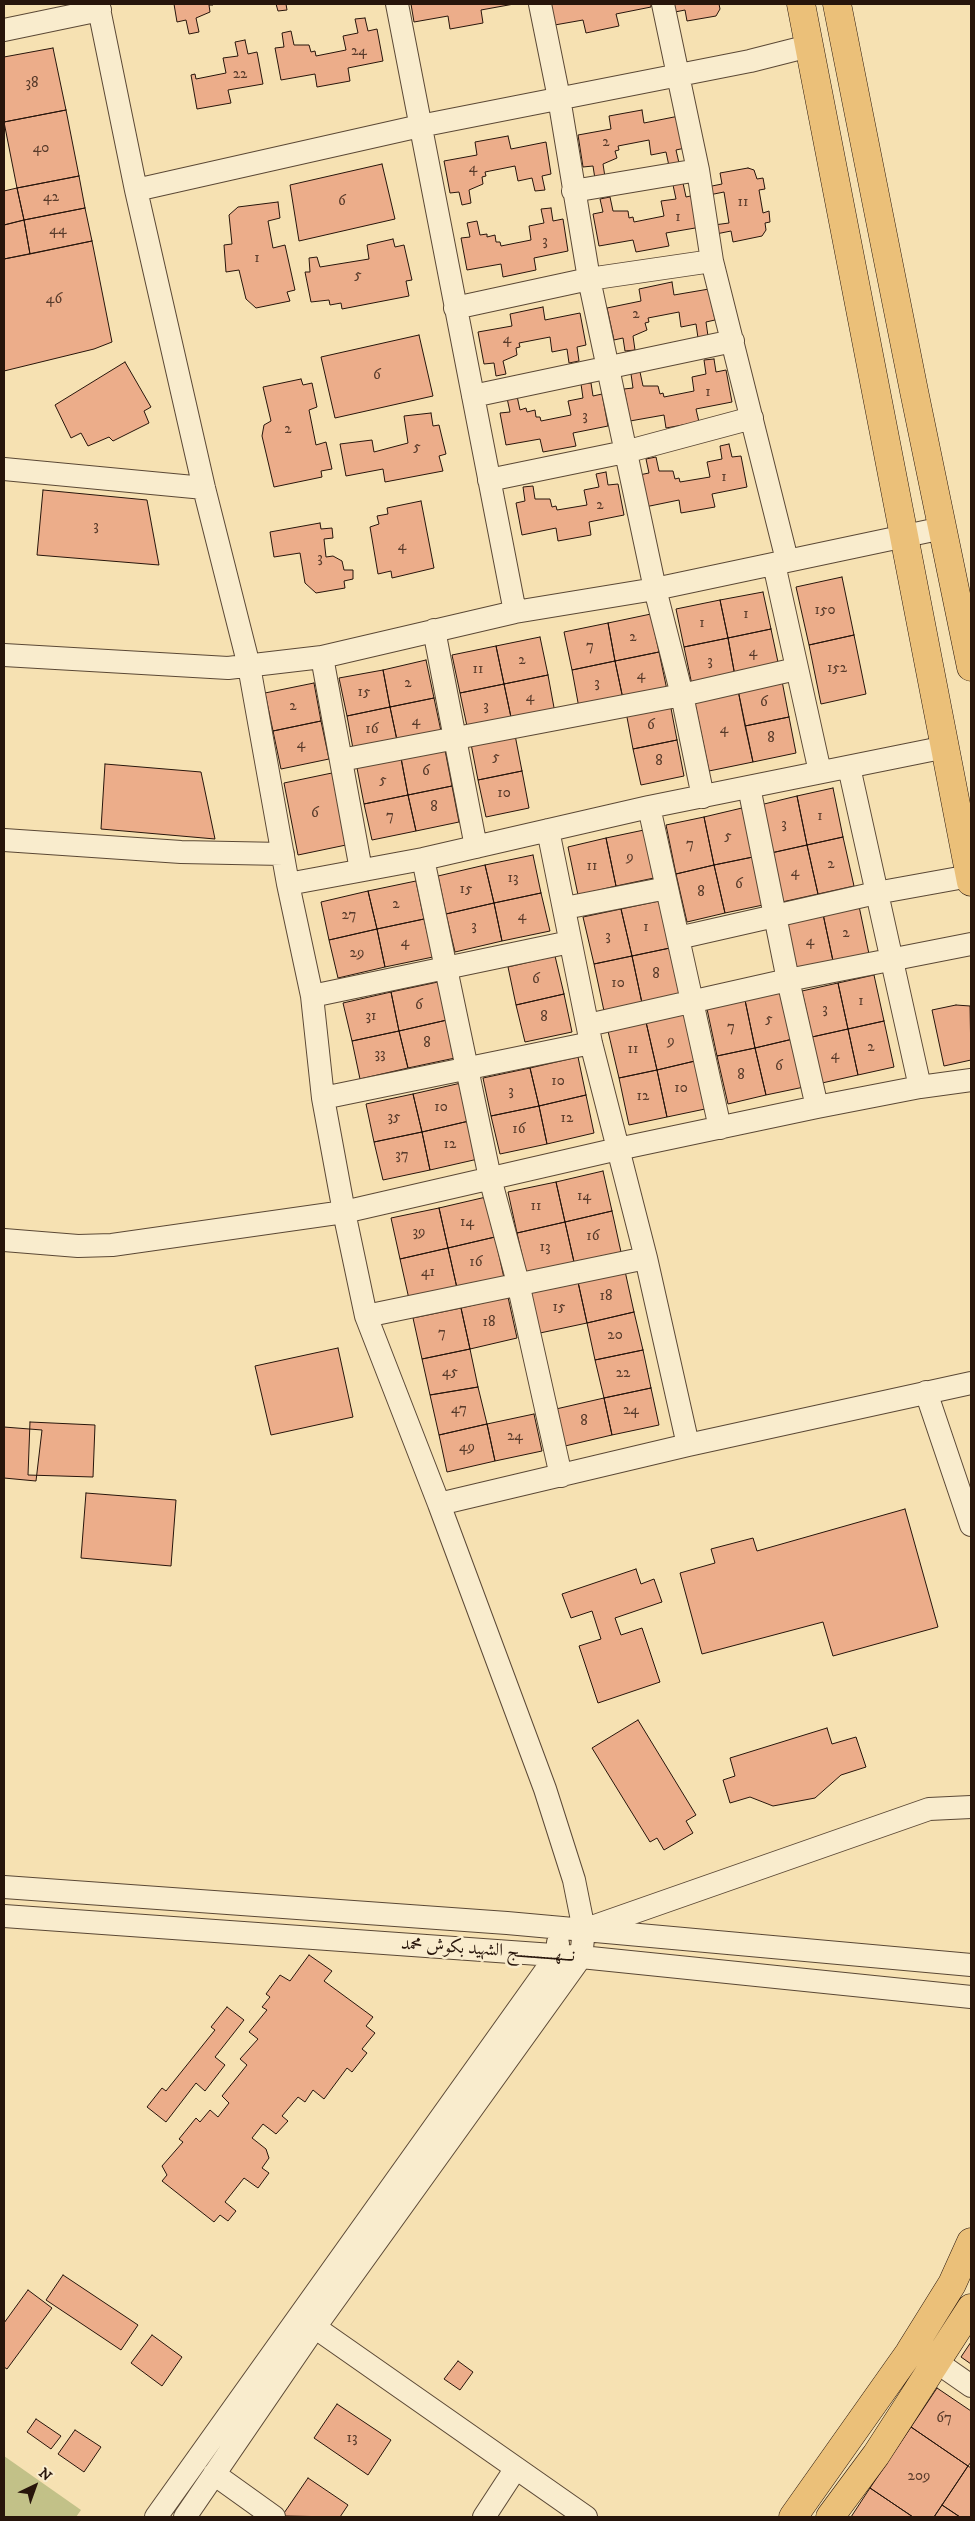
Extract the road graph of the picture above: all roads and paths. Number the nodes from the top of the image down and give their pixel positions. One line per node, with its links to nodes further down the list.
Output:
1 (397, 4): 11 (street)
2 (540, 4): 10 (street)
3 (663, 4): 9 (street)
4 (801, 4): 8 (main road)
5 (837, 4): 12 (main road)
6 (99, 7): 7 (street); 15 (street)
7 (4, 30)
8 (809, 46): 9 (street); 13 (main road)
9 (678, 74): 10 (street); 14 (street)
10 (559, 98): 11 (street); 16 (street)
11 (420, 126): 15 (street); 19 (street)
12 (864, 145): 13 (main road); 28 (main road)
13 (829, 150): 29 (main road)
14 (698, 170): 16 (street); 17 (street)
15 (136, 190): 27 (street)
16 (573, 191): 18 (street)
17 (712, 262): 18 (street); 20 (street)
18 (589, 279): 19 (street); 21 (street)
19 (456, 308): 22 (street)
20 (733, 341): 21 (street); 23 (street)
21 (608, 366): 22 (street); 24 (street)
22 (473, 396): 26 (street)
23 (752, 418): 24 (street); 30 (street)
24 (625, 452): 26 (street); 31 (street)
25 (4, 469): 27 (street)
26 (489, 480): 32 (street)
27 (204, 488): 36 (street)
28 (942, 528): 29 (street); 37 (main road)
29 (906, 538): 30 (street); 41 (main road)
30 (780, 562): 31 (street); 38 (street)
31 (655, 589): 32 (street); 39 (street)
32 (516, 612): 33 (street)
33 (434, 630): 35 (street); 40 (street)
34 (4, 655): 36 (street)
35 (322, 657): 36 (street); 42 (street)
36 (249, 666): 51 (street)
37 (971, 667)
38 (796, 669): 39 (street); 44 (street)
39 (682, 695): 40 (street); 46 (street)
40 (454, 739): 42 (street); 50 (street)
41 (946, 748): 43 (street); 54 (main road)
42 (341, 760): 53 (street)
43 (849, 767): 44 (street); 57 (street)
44 (820, 772): 45 (street)
45 (749, 788): 46 (street); 59 (street)
46 (703, 796): 47 (street)
47 (649, 807): 48 (street); 56 (street)
48 (548, 830): 50 (street); 58 (street)
49 (4, 840): 51 (street)
50 (476, 847): 52 (street)
51 (283, 854): 55 (street)
52 (423, 859): 53 (street); 64 (street)
53 (361, 870): 55 (street)
54 (971, 879): 57 (street)
55 (288, 884): 66 (street)
56 (667, 888): 58 (street); 60 (street)
57 (876, 893): 59 (street); 63 (street)
58 (565, 908): 61 (street)
59 (776, 916): 60 (street); 65 (street)
60 (678, 938): 67 (street)
61 (570, 942): 64 (street); 68 (street)
62 (971, 944): 63 (street)
63 (892, 961): 65 (street); 71 (street)
64 (444, 967): 66 (street); 69 (street)
65 (788, 980): 67 (street); 73 (street)
66 (312, 996): 72 (street)
67 (692, 1001): 68 (street); 74 (street)
68 (589, 1034): 69 (street); 75 (street)
69 (469, 1069): 72 (street); 76 (street)
70 (971, 1080): 71 (street)
71 (920, 1087): 73 (street)
72 (324, 1098): 77 (street)
73 (817, 1107): 74 (street)
74 (720, 1128): 75 (street)
75 (618, 1149): 76 (street); 79 (street)
76 (490, 1178): 77 (street); 80 (street)
77 (344, 1212): 78 (street); 81 (street)
78 (4, 1240)
79 (646, 1258): 80 (street); 84 (street)
80 (518, 1283): 81 (street); 85 (street)
81 (366, 1316): 86 (street)
82 (971, 1383): 83 (street)
83 (926, 1392): 84 (street); 87 (street)
84 (688, 1445): 85 (street)
85 (561, 1476): 86 (street)
86 (439, 1504): 92 (street)
87 (971, 1525)
88 (971, 1807): 92 (street)
89 (4, 1887): 91 (street, نـــهـــــــــــج الشهيد بكوش محمد)
90 (4, 1916): 93 (street, نـــهـــــــــــج الشهيد بكوش محمد)
91 (560, 1927): 92 (street, نـــهـــــــــــج الشهيد بكوش محمد); 93 (street)
92 (584, 1930): 94 (street); 95 (street, نـــهـــــــــــج الشهيد بكوش محمد)
93 (557, 1955): 94 (street, نـــهـــــــــــج الشهيد بكوش محمد); 99 (street)
94 (581, 1957): 96 (street, نـــهـــــــــــج الشهيد بكوش محمد); 99 (street)
95 (971, 1965)
96 (971, 1996)
97 (971, 2242): 109 (main road)
98 (971, 2308): 100 (main road)
99 (306, 2321): 102 (street); 103 (street); 104 (street)
100 (938, 2363): 101 (street); 110 (main road)
101 (971, 2386)
102 (516, 2468): 107 (street); 108 (street)
103 (214, 2474): 105 (street); 106 (street)
104 (156, 2517)
105 (185, 2517)
106 (274, 2517)
107 (484, 2517)
108 (586, 2517)
109 (793, 2517)
110 (830, 2517)

